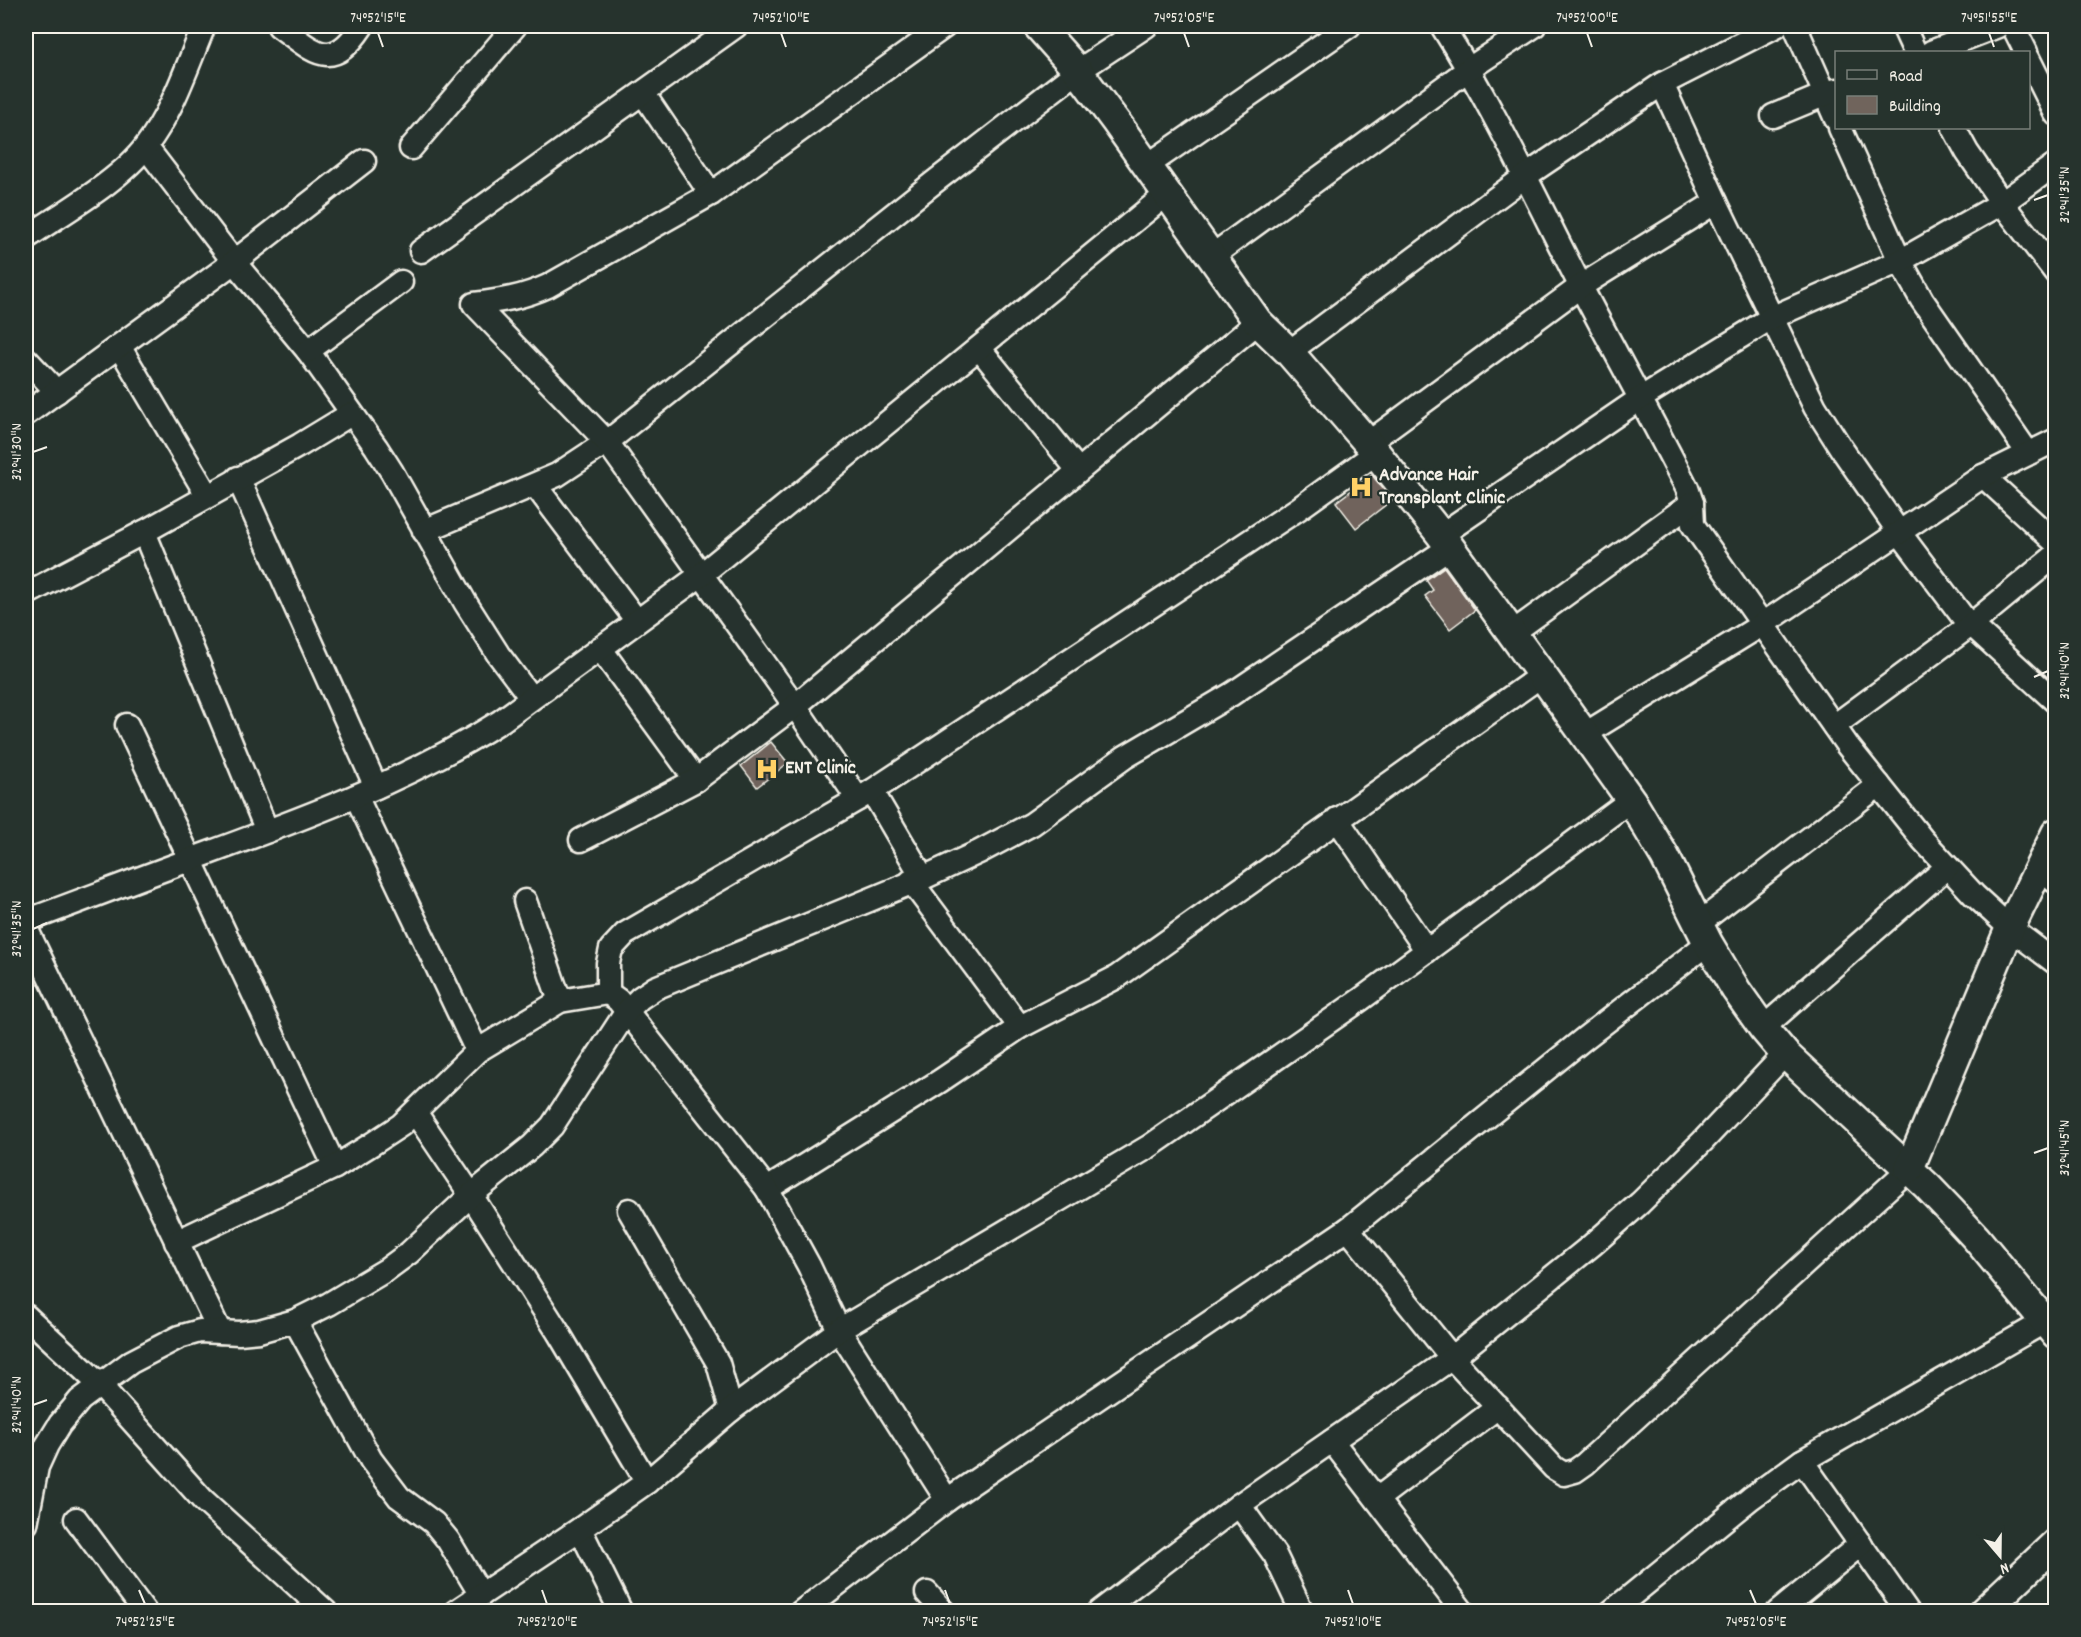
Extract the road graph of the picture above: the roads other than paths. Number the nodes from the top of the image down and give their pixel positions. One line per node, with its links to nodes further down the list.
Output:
1 (204, 26): 31 (street)
2 (279, 26): 3 (street)
3 (362, 26)
4 (515, 26): 32 (street)
5 (736, 26): 24 (street)
6 (945, 26): 37 (street)
7 (1038, 26): 22 (street)
8 (1146, 26): 22 (street)
9 (1348, 26): 35 (street)
10 (1442, 26): 21 (street)
11 (1534, 26): 21 (street)
12 (1776, 26): 23 (street)
13 (1795, 26): 25 (street)
14 (1903, 26): 17 (street)
15 (1998, 26): 18 (street)
16 (2013, 26): 19 (street)
17 (1915, 51)
18 (1934, 51)
19 (2026, 51)
20 (2030, 62): 27 (street)
21 (1469, 69): 36 (street); 43 (street)
22 (1078, 71): 35 (street); 61 (street)
23 (1662, 84): 36 (street); 39 (street)
24 (643, 93): 37 (street); 42 (street)
25 (1831, 93): 26 (street); 28 (street)
26 (1835, 114)
27 (2055, 114)
28 (1773, 116)
29 (1840, 129): 44 (street)
30 (1955, 129): 40 (street)
31 (146, 147): 41 (street); 45 (street)
32 (411, 148)
33 (364, 161): 45 (street)
34 (2055, 164): 40 (street)
35 (1148, 165): 38 (street)
36 (1527, 176): 48 (street); 54 (street)
37 (711, 194): 61 (street)
38 (1167, 194): 43 (street); 52 (street)
39 (1716, 202): 48 (street); 49 (street)
40 (2002, 203): 44 (street); 46 (street)
41 (26, 238)
42 (421, 251)
43 (1212, 256): 50 (street)
44 (1900, 261): 49 (street); 63 (street)
45 (234, 262): 51 (street); 53 (street)
46 (2055, 273)
47 (401, 282): 53 (street)
48 (1581, 286): 57 (street); 62 (street)
49 (1771, 318): 57 (street); 72 (street)
50 (1258, 322): 54 (street); 64 (street)
51 (119, 346): 56 (street); 68 (street)
52 (979, 348): 64 (street); 76 (street)
53 (308, 351): 59 (street)
54 (1289, 352): 62 (street)
55 (26, 359): 56 (street)
56 (57, 392): 58 (street)
57 (1641, 398): 69 (street); 73 (street)
58 (26, 414)
59 (351, 414): 66 (street); 70 (street)
60 (2055, 440): 63 (street)
61 (607, 442): 67 (street); 76 (street)
62 (1372, 448): 73 (street); 93 (street)
63 (2028, 453): 65 (street)
64 (1078, 470): 86 (street)
65 (1983, 476): 72 (street); 74 (street)
66 (238, 478): 68 (street); 92 (street)
67 (535, 485): 70 (street); 78 (street)
68 (207, 495): 71 (street)
69 (1692, 503): 79 (street); 81 (street)
70 (424, 531): 84 (street)
71 (144, 532): 77 (street); 96 (street)
72 (1899, 532): 79 (street); 80 (street)
73 (1445, 541): 81 (street); 102 (street)
74 (2055, 543)
75 (2055, 555): 80 (street)
76 (702, 574): 78 (street); 86 (street)
77 (26, 594)
78 (637, 621): 82 (street)
79 (1762, 624): 88 (street); 89 (street)
80 (1971, 625): 85 (street); 88 (street)
81 (1512, 633): 83 (street)
82 (600, 648): 84 (street); 90 (street)
83 (1542, 675): 89 (street); 95 (street)
84 (531, 698): 92 (street)
85 (2055, 702)
86 (795, 706): 90 (street); 93 (street)
87 (127, 725): 99 (street)
88 (1834, 726): 91 (street)
89 (1585, 734): 94 (street)
90 (696, 780): 98 (street)
91 (1879, 785): 100 (street); 107 (street)
92 (366, 792): 96 (street); 115 (street)
93 (865, 795): 102 (street); 110 (street)
94 (1631, 800): 107 (street); 108 (street)
95 (1337, 819): 108 (street); 113 (street)
96 (267, 831): 99 (street)
97 (2055, 833): 101 (street)
98 (581, 840)
99 (190, 859): 104 (street); 118 (street)
100 (1947, 867): 106 (street); 114 (street)
101 (2047, 875): 106 (street)
102 (917, 880): 112 (street); 113 (street)
103 (525, 901): 111 (street)
104 (26, 921)
105 (26, 928): 124 (street)
106 (2010, 928): 109 (street); 119 (street)
107 (1703, 934): 114 (street); 123 (street)
108 (1427, 951): 128 (street)
109 (2055, 963)
110 (608, 993): 111 (street); 112 (street)
111 (560, 1001): 115 (street)
112 (627, 1011): 120 (street); 121 (street)
113 (1020, 1027): 120 (street)
114 (1763, 1028): 116 (street)
115 (477, 1051): 117 (street)
116 (1785, 1054): 119 (street); 130 (street)
117 (415, 1112): 118 (street); 121 (street)
118 (335, 1167): 124 (street)
119 (1909, 1169): 127 (street); 132 (street)
120 (767, 1189): 128 (street)
121 (471, 1195): 126 (street); 136 (street)
122 (629, 1210): 133 (street)
123 (1348, 1229): 130 (street); 138 (street)
124 (176, 1242): 129 (street)
125 (26, 1316): 131 (street)
126 (295, 1321): 129 (street); 146 (street)
127 (2050, 1329): 135 (street)
128 (839, 1330): 133 (street); 138 (street)
129 (220, 1332): 131 (street)
130 (1452, 1358): 132 (street); 134 (street)
131 (99, 1384): 141 (street); 148 (street)
132 (1498, 1407): 137 (street)
133 (731, 1410): 136 (street)
134 (1332, 1441): 137 (street); 139 (street)
135 (1802, 1461): 143 (street); 156 (street)
136 (647, 1482): 142 (street)
137 (1377, 1499): 155 (street)
138 (947, 1500): 151 (street)
139 (1239, 1505): 153 (street); 154 (street)
140 (76, 1519): 147 (street)
141 (26, 1524)
142 (580, 1529): 146 (street); 150 (street)
143 (1860, 1544): 157 (street); 158 (street)
144 (2055, 1546): 159 (street)
145 (927, 1593): 152 (street)
146 (480, 1595): 149 (street)
147 (145, 1611)
148 (326, 1611)
149 (456, 1611)
150 (621, 1611)
151 (801, 1611)
152 (944, 1611)
153 (1099, 1611)
154 (1302, 1611)
155 (1463, 1611)
156 (1611, 1611)
157 (1778, 1611)
158 (1908, 1611)
159 (1983, 1611)

